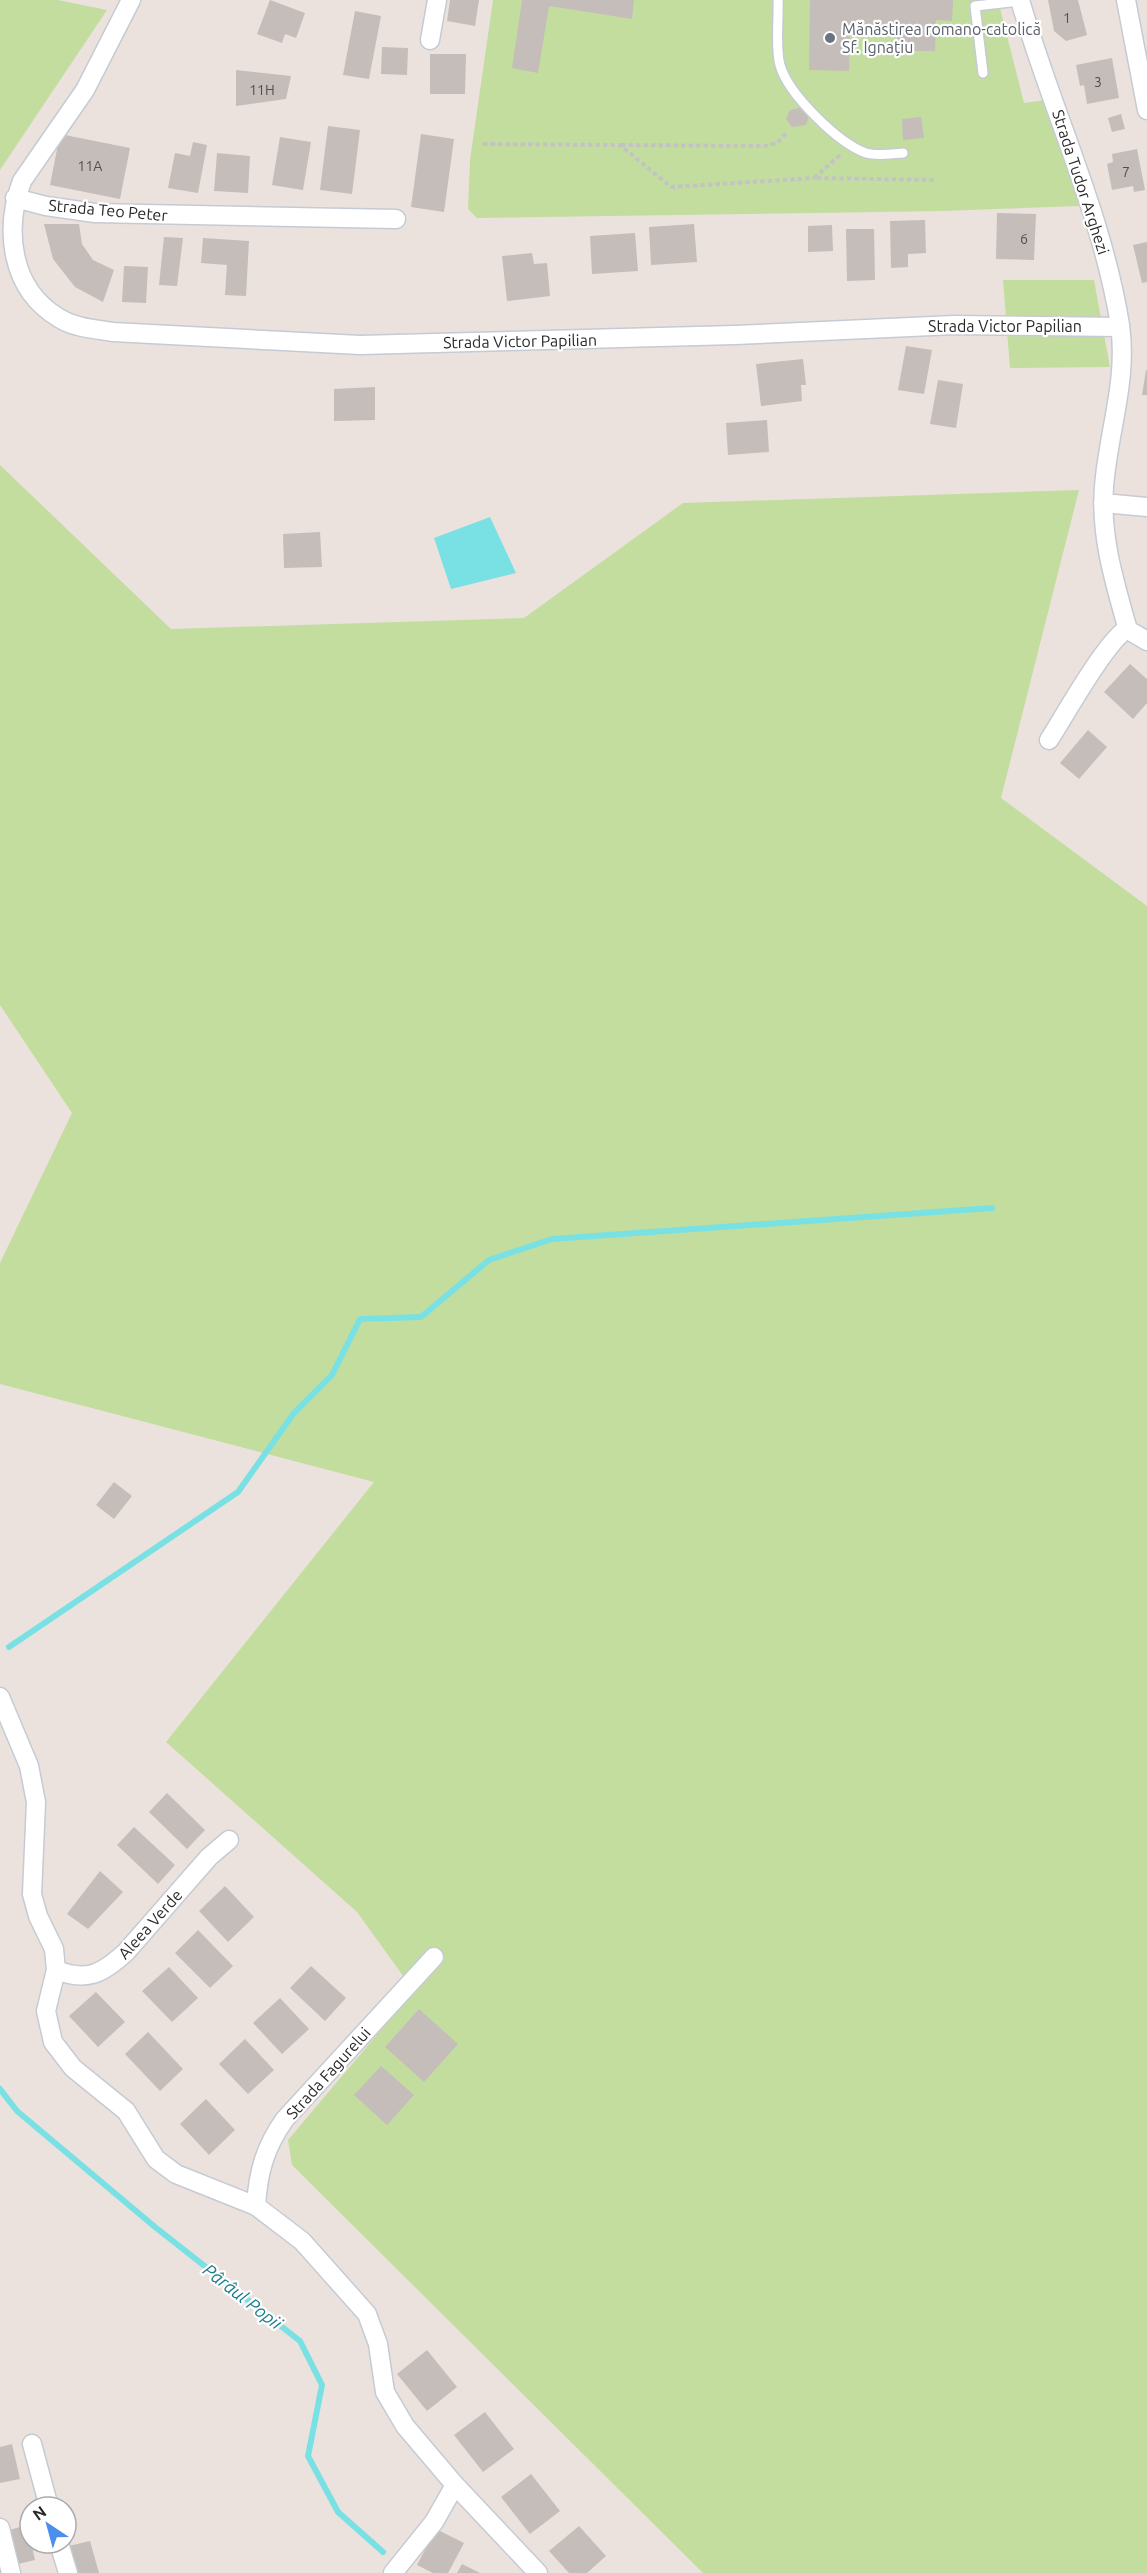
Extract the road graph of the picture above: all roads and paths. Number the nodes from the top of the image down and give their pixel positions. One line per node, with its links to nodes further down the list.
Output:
1 (131, 0): 17 (street)
2 (437, 0): 7 (street)
3 (778, 0): 12 (lane)
4 (1020, 0): 6 (lane); 19 (street, Strada Tudor Arghezi)
5 (1126, 0): 9 (street)
6 (975, 3): 8 (lane)
7 (430, 40)
8 (983, 73)
9 (1147, 110)
10 (787, 132): 13 (path)
11 (483, 144): 13 (path)
12 (852, 144): 14 (lane); 15 (path)
13 (620, 145): 15 (path)
14 (903, 153)
15 (814, 178): 16 (path)
16 (935, 180)
17 (15, 198): 18 (street, Strada Teo Peter); 19 (street, Strada Victor Papilian)
18 (396, 219)
19 (1120, 327): 20 (street, Strada Tudor Arghezi)
20 (1103, 504): 21 (street); 22 (street, Strada Tudor Arghezi)
21 (1147, 507)
22 (1128, 628): 23 (street); 24 (street)
23 (1147, 641)
24 (1049, 740)
25 (0, 1697): 28 (street)
26 (229, 1840): 28 (street, Aleea Verde)
27 (434, 1957): 29 (street, Strada Fagurelui)
28 (56, 1970): 29 (street)
29 (256, 2206): 31 (street)
30 (32, 2444): 32 (street)
31 (455, 2485): 37 (street); 38 (street)
32 (46, 2495)
33 (0, 2528): 35 (street)
34 (63, 2555): 36 (street)
35 (10, 2573)
36 (68, 2573)
37 (393, 2573)
38 (538, 2573)

